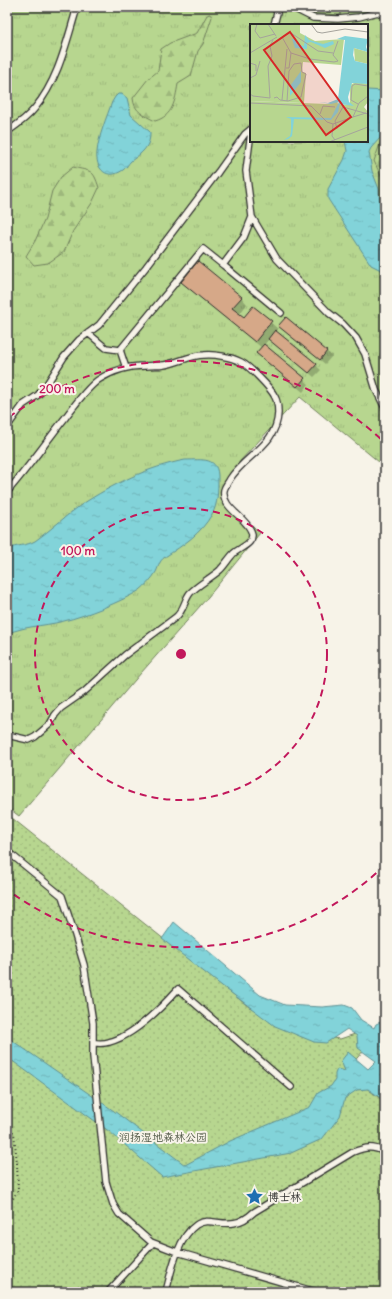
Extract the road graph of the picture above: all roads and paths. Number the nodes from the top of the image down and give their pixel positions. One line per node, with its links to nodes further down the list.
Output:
1 (78, 7): 9 (lane)
2 (275, 7): 7 (lane)
3 (291, 7): 5 (lane)
4 (382, 7): 5 (lane)
5 (378, 12): 6 (lane)
6 (385, 16)
7 (274, 24)
8 (250, 130): 14 (lane)
9 (7, 132)
10 (250, 140): 11 (lane)
11 (252, 217): 12 (lane); 17 (lane)
12 (223, 265): 13 (lane); 15 (lane)
13 (281, 313)
14 (88, 333): 15 (lane); 18 (lane)
15 (120, 350): 16 (lane)
16 (126, 368): 19 (lane); 20 (lane)
17 (385, 408)
18 (7, 427)
19 (7, 492)
20 (7, 735)
21 (7, 851): 22 (lane)
22 (93, 1043): 23 (lane); 27 (lane)
23 (292, 1087)
24 (7, 1126): 26 (path)
25 (385, 1152): 28 (lane)
26 (7, 1208)
27 (153, 1243): 28 (lane); 29 (lane)
28 (177, 1252): 30 (lane); 31 (lane)
29 (108, 1292)
30 (166, 1292)
31 (316, 1292)

